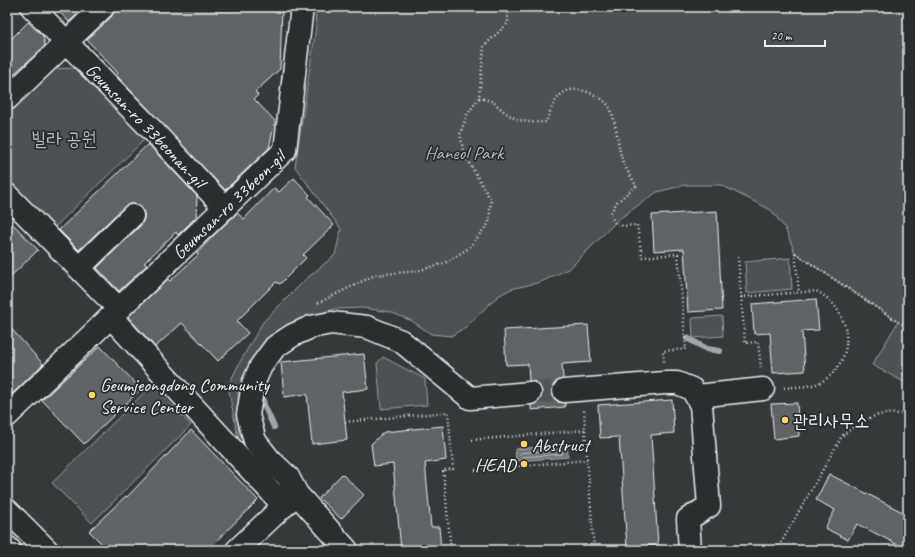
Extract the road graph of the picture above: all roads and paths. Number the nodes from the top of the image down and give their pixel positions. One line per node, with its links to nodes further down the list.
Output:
1 (32, 7): 5 (street, Geumsan-ro 33beonan-gil)
2 (102, 7): 5 (street)
3 (302, 7): 9 (street, Geumsan-ro 33beon-gil)
4 (508, 7): 6 (path)
5 (67, 42): 7 (street); 9 (street, Geumsan-ro 33beonan-gil)
6 (479, 98): 11 (path); 18 (path)
7 (7, 99)
8 (7, 195): 13 (street)
9 (225, 208): 16 (street, Geumsan-ro 33beon-gil)
10 (132, 216): 13 (street)
11 (469, 248)
12 (738, 257): 15 (path)
13 (79, 268): 16 (street)
14 (799, 292): 15 (path); 17 (path); 19 (path)
15 (741, 297): 19 (path)
16 (115, 313): 23 (street, Geumsan-ro 33beon-gil); 30 (street)
17 (908, 327)
18 (665, 383): 20 (street); 22 (street)
19 (763, 389): 22 (street)
20 (573, 390): 26 (path)
21 (530, 393): 30 (street)
22 (697, 396): 39 (street)
23 (15, 414)
24 (908, 415): 40 (path)
25 (345, 422): 37 (path)
26 (585, 430): 27 (path); 28 (path)
27 (472, 440)
28 (587, 460): 29 (path); 38 (path)
29 (475, 470)
30 (290, 500): 35 (street); 36 (street)
31 (7, 510): 34 (street)
32 (7, 547): 33 (street)
33 (10, 550)
34 (47, 550)
35 (237, 550)
36 (347, 550)
37 (451, 550)
38 (594, 550)
39 (690, 550)
40 (777, 550)

